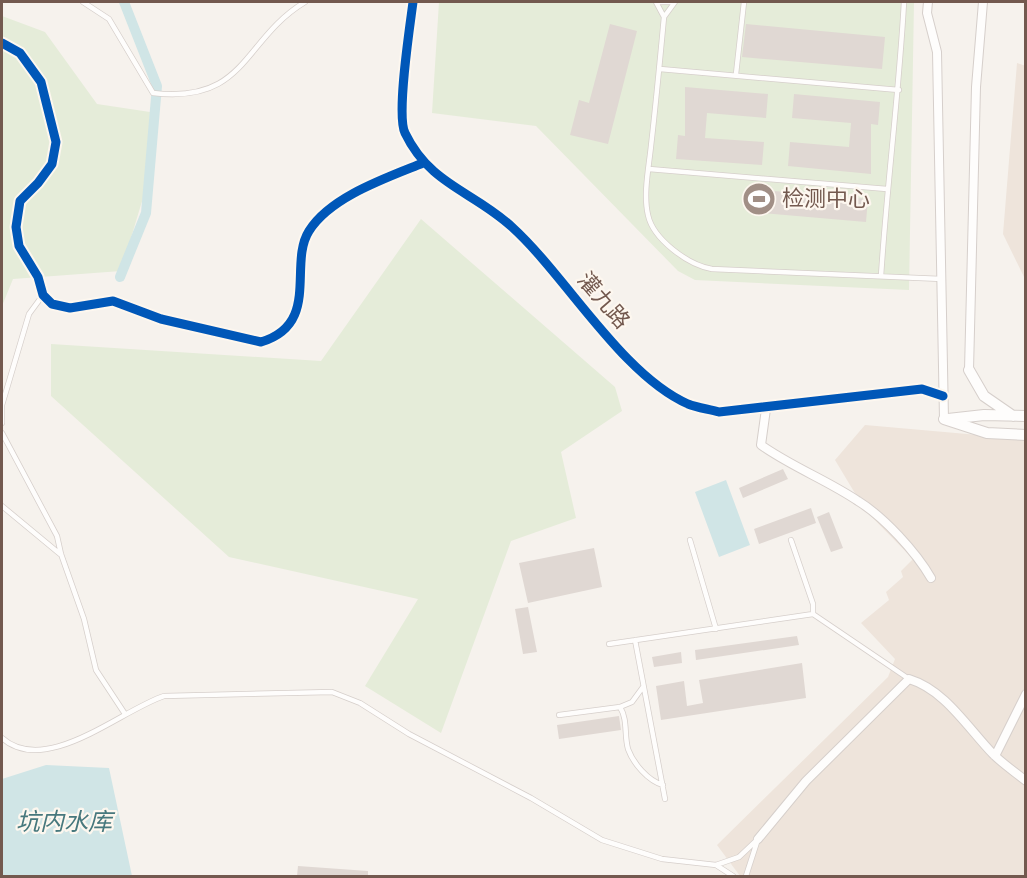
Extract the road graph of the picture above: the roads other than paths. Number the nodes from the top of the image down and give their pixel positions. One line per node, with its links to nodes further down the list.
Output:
1 (83, 2): 2 (lane)
2 (305, 2)
3 (413, 2): 15 (street, 灌九路)
4 (657, 2): 5 (lane); 10 (lane)
5 (673, 2): 10 (lane)
6 (744, 2): 13 (lane)
7 (904, 2): 14 (lane)
8 (928, 2): 19 (street)
9 (983, 2): 21 (street)
10 (664, 17): 12 (lane)
11 (2, 43): 20 (street)
12 (660, 69): 13 (lane); 16 (lane)
13 (736, 74): 14 (lane)
14 (899, 90): 17 (lane)
15 (423, 163): 20 (street); 23 (street, 灌九路)
16 (649, 169): 17 (lane); 18 (lane)
17 (887, 189): 18 (lane)
18 (881, 276): 19 (lane)
19 (942, 279): 22 (street)
20 (43, 295): 27 (lane)
21 (969, 370): 24 (street)
22 (943, 396): 23 (street, 灌九路); 26 (street)
23 (766, 409): 34 (street)
24 (1013, 416): 25 (street); 26 (street)
25 (1026, 416)
26 (944, 419): 29 (street)
27 (2, 423)
28 (2, 433): 33 (lane)
29 (1026, 435)
30 (2, 506): 33 (lane)
31 (690, 540): 36 (lane)
32 (791, 540): 35 (lane)
33 (61, 554): 43 (lane)
34 (931, 578)
35 (813, 614): 36 (lane); 39 (lane)
36 (716, 629): 37 (lane)
37 (635, 640): 38 (lane); 40 (lane)
38 (609, 644)
39 (909, 679): 46 (street); 50 (street)
40 (644, 686): 42 (lane); 48 (lane)
41 (1026, 694): 46 (street)
42 (620, 707): 44 (lane); 48 (lane)
43 (125, 714): 45 (lane); 51 (lane)
44 (559, 715)
45 (2, 738)
46 (995, 756): 47 (street)
47 (1026, 781)
48 (663, 785): 49 (lane)
49 (665, 799)
50 (758, 839): 51 (lane); 53 (lane)
51 (716, 865): 52 (lane)
52 (733, 876)
53 (746, 876)

